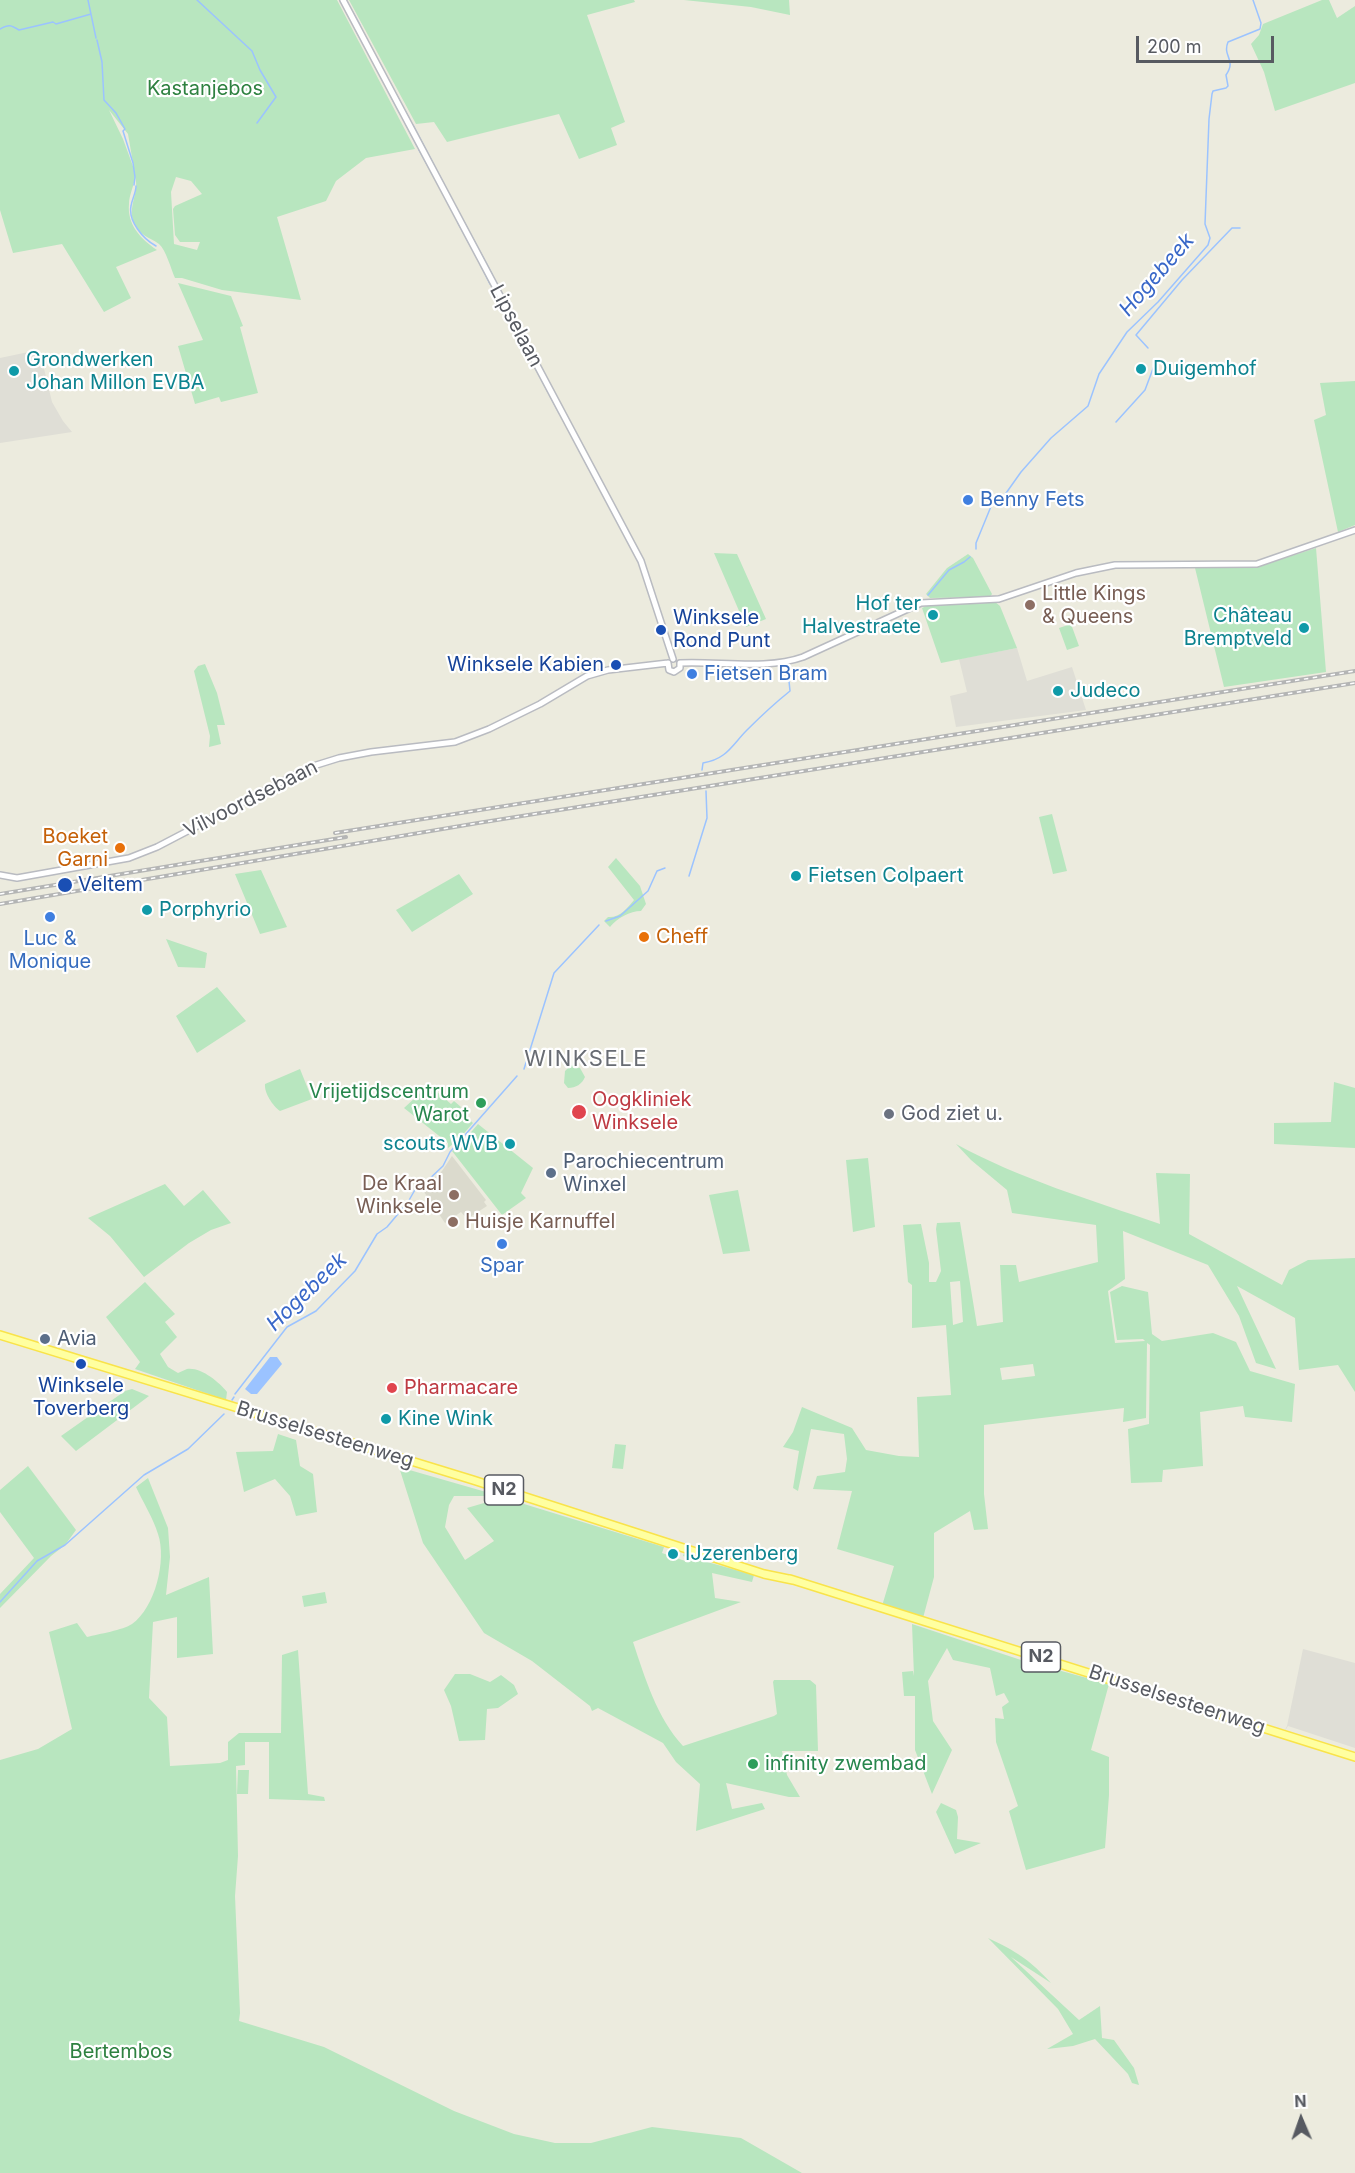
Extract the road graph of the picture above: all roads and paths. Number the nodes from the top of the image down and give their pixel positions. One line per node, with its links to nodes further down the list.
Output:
1 (343, 0): 3 (street, Lipselaan)
2 (1355, 530): 5 (street)
3 (673, 659): 4 (street); 5 (street)
4 (668, 663): 5 (street); 6 (street, Vilvoordsebaan)
5 (680, 663)
6 (0, 875)
7 (0, 1335): 8 (main road, Brusselsesteenweg / N2)
8 (1355, 1756)

